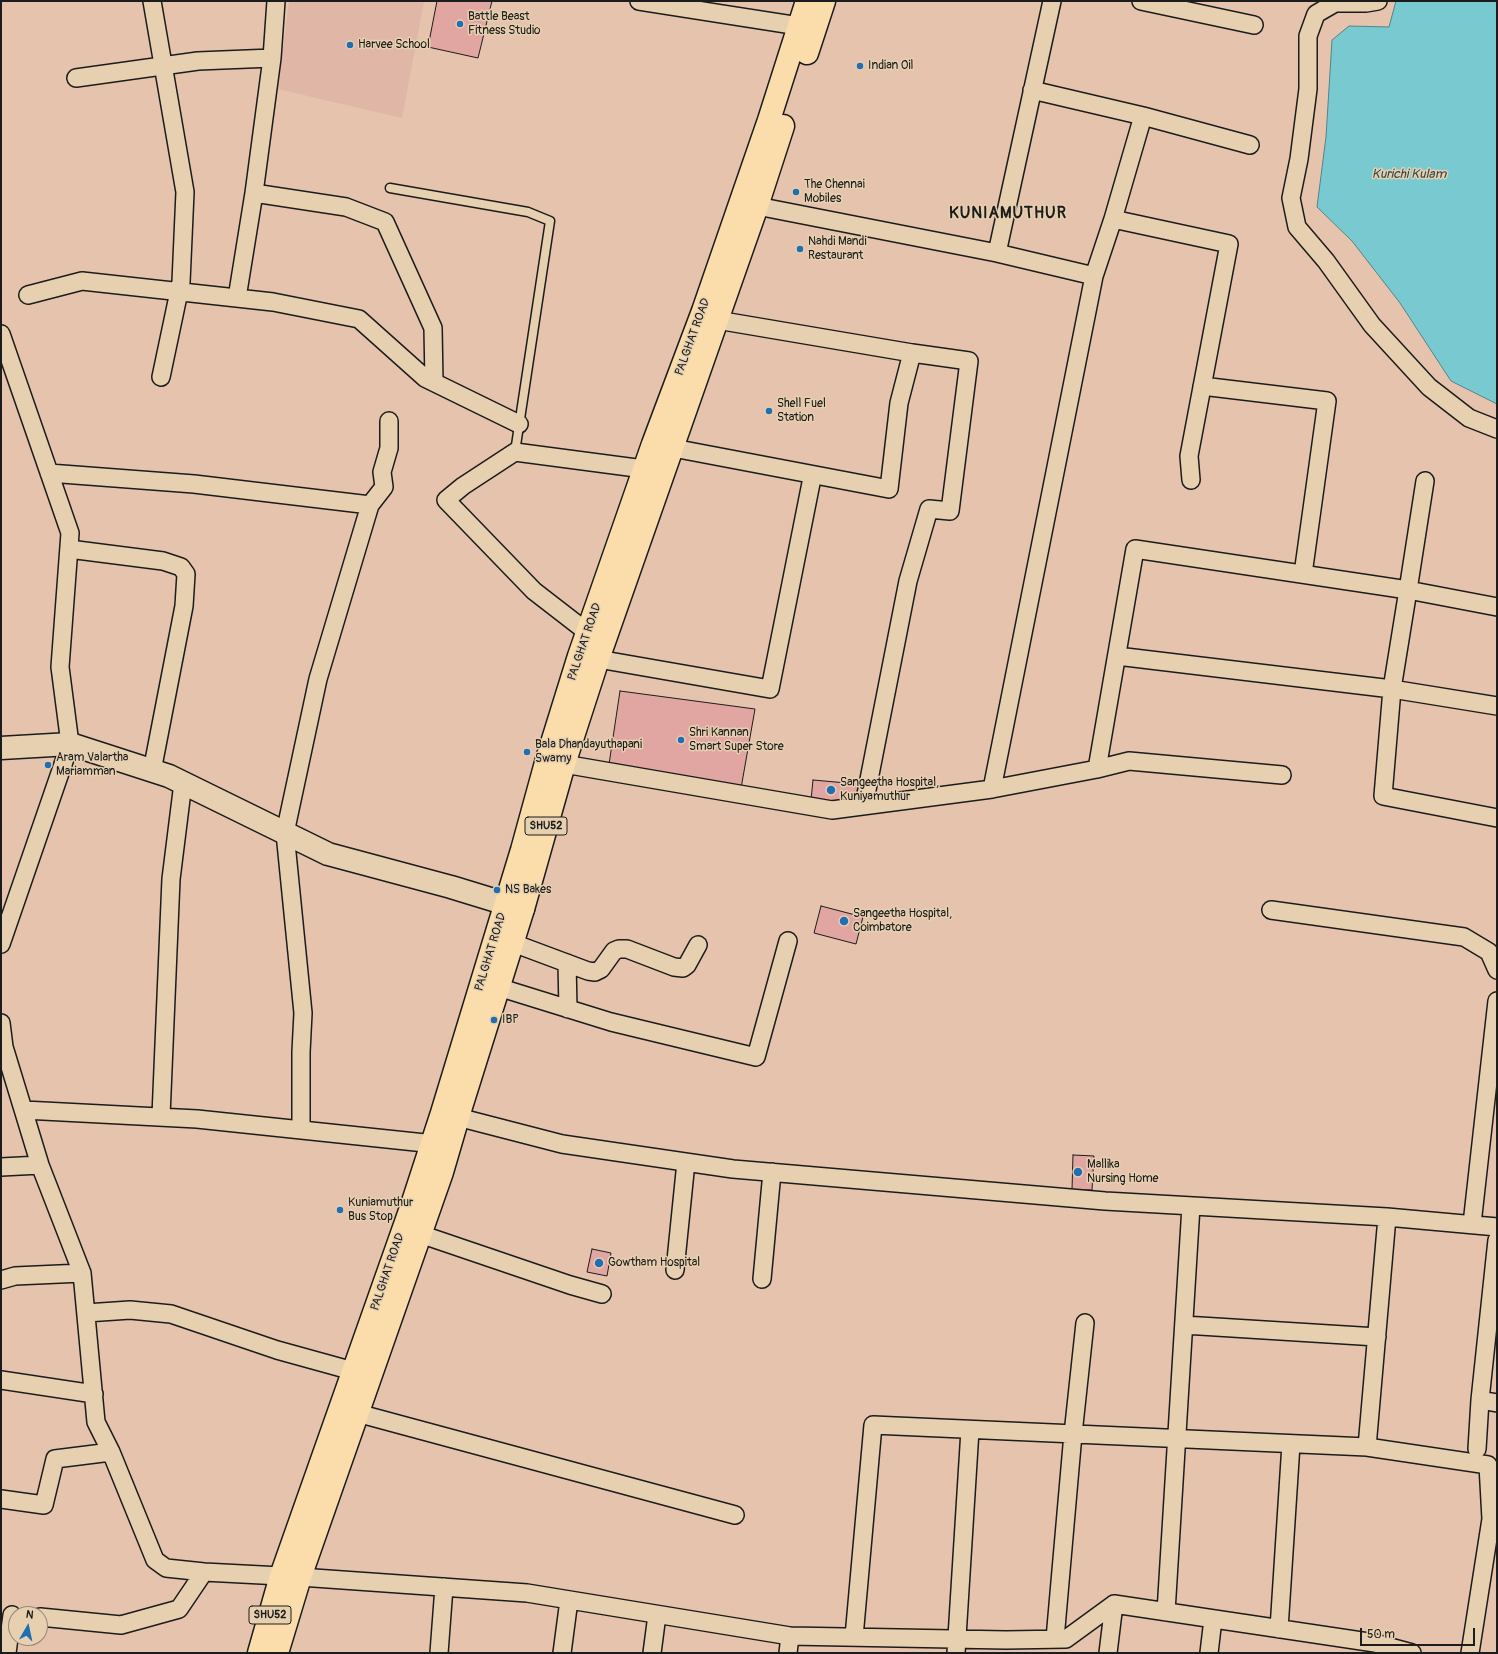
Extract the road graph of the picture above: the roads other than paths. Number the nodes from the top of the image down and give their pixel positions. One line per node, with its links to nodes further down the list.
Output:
1 (152, 1): 12 (street)
2 (276, 1): 11 (street)
3 (639, 1): 10 (street)
4 (807, 1): 10 (main road, PALGHAT ROAD / SHU52)
5 (824, 1): 19 (main road, PALGHAT ROAD / SHU52)
6 (1052, 1): 14 (street)
7 (1141, 1): 9 (street)
8 (1378, 1): 34 (street)
9 (1254, 25)
10 (799, 26): 37 (main road, PALGHAT ROAD / SHU52)
11 (272, 58): 12 (street); 18 (street)
12 (163, 65): 13 (street); 23 (street)
13 (76, 78)
14 (1032, 90): 15 (street); 21 (street)
15 (1143, 116): 16 (street); 20 (street)
16 (1250, 145)
17 (390, 188): 33 (lane)
18 (254, 193): 25 (street); 30 (street)
19 (757, 206): 21 (street); 26 (main road, PALGHAT ROAD / SHU52)
20 (1113, 219): 22 (street); 31 (street)
21 (997, 253): 22 (street)
22 (1094, 276): 59 (street)
23 (179, 292): 24 (street); 25 (street); 29 (street)
24 (28, 295)
25 (237, 298): 30 (street)
26 (717, 320): 28 (street); 35 (main road, PALGHAT ROAD / SHU52)
27 (1, 334): 38 (street)
28 (912, 352): 35 (street); 60 (street)
29 (161, 377)
30 (434, 382): 33 (street)
31 (1202, 386): 39 (street); 44 (street)
32 (389, 421): 42 (street)
33 (519, 424): 36 (lane)
34 (1497, 429)
35 (672, 448): 49 (main road, PALGHAT ROAD / SHU52)
36 (515, 452): 37 (street); 47 (street)
37 (644, 469): 47 (main road, PALGHAT ROAD / SHU52)
38 (49, 473): 42 (street); 43 (street)
39 (1191, 480)
40 (1425, 481): 45 (street)
41 (811, 483): 49 (street)
42 (370, 505): 62 (street)
43 (68, 549): 52 (street); 56 (street)
44 (1303, 574): 45 (street); 48 (street)
45 (1408, 590): 46 (street); 50 (street)
46 (1497, 606)
47 (588, 632): 54 (main road, PALGHAT ROAD / SHU52)
48 (1117, 656): 50 (street); 55 (street)
49 (598, 659): 54 (main road, PALGHAT ROAD / SHU52)
50 (1392, 689): 51 (street); 61 (street)
51 (1497, 706)
52 (70, 744): 53 (street); 56 (street); 67 (street)
53 (1, 748)
54 (555, 761): 60 (street); 63 (main road, PALGHAT ROAD / SHU52)
55 (1097, 769): 57 (street); 59 (street)
56 (152, 771): 58 (street)
57 (1282, 775)
58 (183, 783): 62 (street); 77 (street)
59 (992, 789): 60 (street)
60 (864, 805)
61 (1497, 818)
62 (285, 833): 63 (street); 79 (street)
63 (514, 906): 66 (main road, PALGHAT ROAD / SHU52); 78 (main road, PALGHAT ROAD / SHU52)
64 (1271, 910): 70 (street)
65 (788, 941): 73 (street)
66 (512, 943): 69 (street); 71 (main road, PALGHAT ROAD / SHU52)
67 (1, 944)
68 (698, 945): 69 (street)
69 (568, 963): 73 (street)
70 (1497, 970)
71 (498, 987): 73 (street); 78 (main road, PALGHAT ROAD / SHU52)
72 (1497, 1001): 87 (street)
73 (568, 1009)
74 (1, 1024): 75 (street)
75 (2, 1047): 76 (street)
76 (24, 1110): 77 (street); 82 (street)
77 (161, 1116): 79 (street)
78 (450, 1116): 80 (main road, PALGHAT ROAD / SHU52); 81 (street)
79 (301, 1129): 80 (street)
80 (441, 1144): 89 (main road, PALGHAT ROAD / SHU52); 101 (main road, PALGHAT ROAD / SHU52)
81 (686, 1162): 84 (street); 91 (street)
82 (40, 1165): 83 (street); 92 (street)
83 (1, 1167)
84 (772, 1172): 85 (street); 94 (street)
85 (1191, 1206): 86 (street); 99 (street)
86 (1387, 1217): 87 (street); 100 (street)
87 (1472, 1224): 88 (street)
88 (1497, 1227)
89 (420, 1234): 95 (street); 106 (main road, PALGHAT ROAD / SHU52)
90 (1497, 1240): 97 (street)
91 (676, 1270)
92 (82, 1273): 93 (street); 96 (street)
93 (1, 1280)
94 (762, 1280)
95 (602, 1294)
96 (86, 1313): 101 (street); 103 (street)
97 (1492, 1318): 104 (street)
98 (1085, 1323): 108 (street)
99 (1184, 1325): 100 (street); 109 (street)
100 (1377, 1337): 111 (street)
101 (353, 1372): 118 (main road, PALGHAT ROAD / SHU52)
102 (1, 1380): 103 (street)
103 (94, 1394): 113 (street)
104 (1480, 1400): 105 (street); 112 (street)
105 (1497, 1403)
106 (357, 1413): 115 (street); 118 (main road, PALGHAT ROAD / SHU52)
107 (970, 1430): 108 (street); 128 (street); 131 (street)
108 (1073, 1434): 109 (street); 129 (street)
109 (1177, 1438): 110 (street); 122 (street)
110 (1291, 1444): 111 (street); 126 (street)
111 (1367, 1447): 116 (street)
112 (1477, 1449)
113 (111, 1452): 114 (street); 117 (street)
114 (1, 1499)
115 (735, 1515)
116 (1494, 1519): 143 (street)
117 (204, 1572): 118 (street); 124 (street)
118 (290, 1577): 119 (street); 134 (main road, PALGHAT ROAD / SHU52); 135 (main road, PALGHAT ROAD / SHU52)
119 (444, 1587): 120 (street); 136 (street)
120 (569, 1600): 123 (street); 137 (street)
121 (1114, 1604): 122 (street); 129 (street); 140 (street)
122 (1166, 1612): 125 (street)
123 (657, 1614): 127 (street); 138 (street)
124 (48, 1618)
125 (1212, 1619): 126 (street); 141 (street)
126 (1279, 1629): 132 (street)
127 (790, 1636): 128 (street); 139 (street)
128 (854, 1637): 131 (street)
129 (1055, 1639): 131 (street)
130 (8, 1640): 133 (street)
131 (956, 1646)
132 (1374, 1648): 142 (street)
133 (7, 1653)
134 (259, 1653)
135 (277, 1653)
136 (439, 1653)
137 (562, 1653)
138 (652, 1653)
139 (788, 1653)
140 (1108, 1653)
141 (1209, 1653)
142 (1412, 1653)
143 (1470, 1653)

